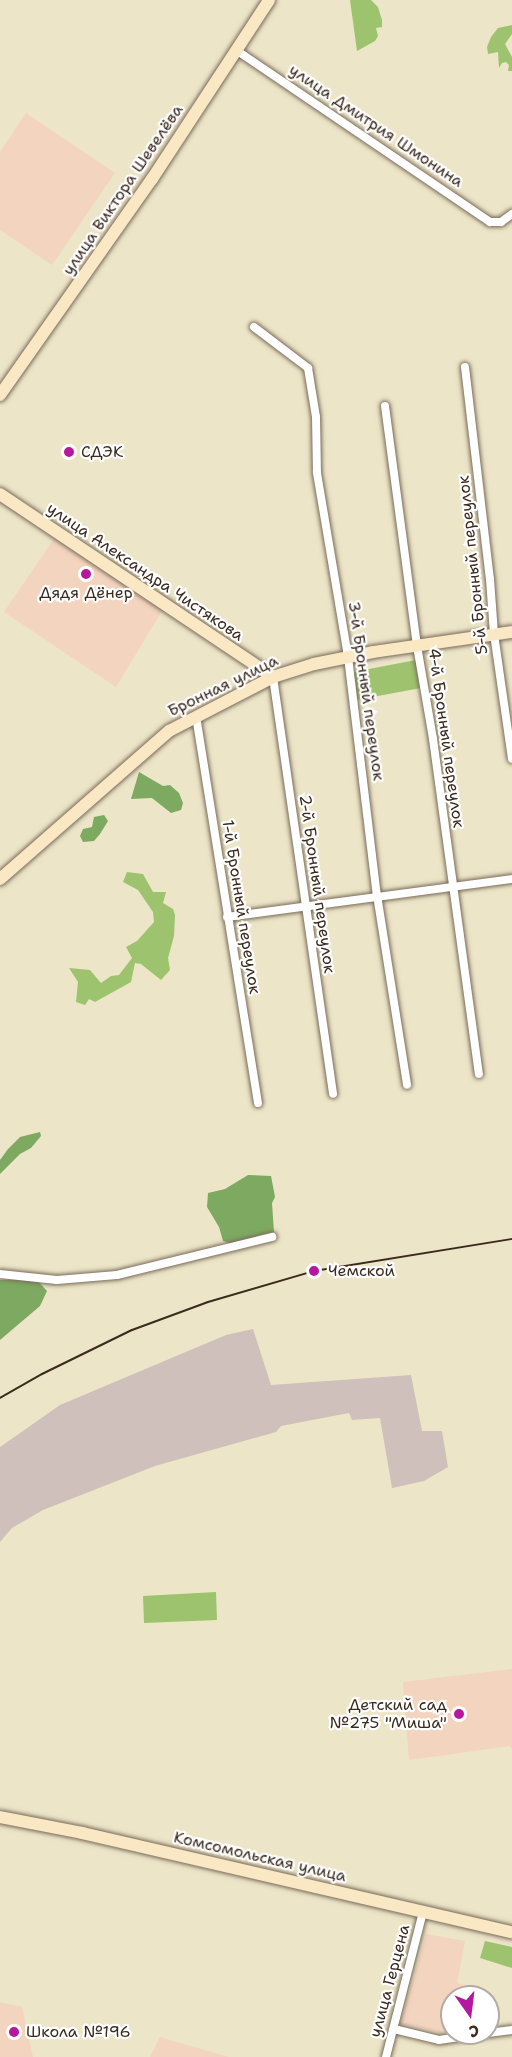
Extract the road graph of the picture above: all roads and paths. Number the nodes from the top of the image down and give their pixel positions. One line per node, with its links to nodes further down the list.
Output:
1 (269, 0): 2 (street, улица Виктора Шевелёва)
2 (236, 50): 3 (street, улица Дмитрия Шмонина); 6 (street, улица Виктора Шевелёва)
3 (512, 214)
4 (254, 327): 12 (street, 3-й Бронный переулок)
5 (465, 367): 10 (street, 5-й Бронный переулок)
6 (0, 395)
7 (385, 406): 11 (street, 4-й Бронный переулок)
8 (0, 494): 13 (street, улица Александра Чистякова)
9 (512, 632): 10 (street, Бронная улица)
10 (494, 634): 11 (street, Бронная улица); 15 (street, 5-й Бронный переулок)
11 (417, 646): 12 (street, Бронная улица); 18 (street, 4-й Бронный переулок)
12 (348, 657): 13 (street, Бронная улица); 19 (street, 3-й Бронный переулок)
13 (273, 677): 14 (street, Бронная улица); 20 (street, 2-й Бронный переулок)
14 (196, 716): 16 (street, Бронная улица); 21 (street, 1-й Бронный переулок)
15 (512, 759)
16 (0, 879)
17 (512, 879): 18 (street)
18 (452, 887): 19 (street); 22 (street, 4-й Бронный переулок)
19 (377, 895): 20 (street); 23 (street, 3-й Бронный переулок)
20 (305, 906): 21 (street); 24 (street, 2-й Бронный переулок)
21 (227, 917): 25 (street, 1-й Бронный переулок)
22 (479, 1074)
23 (407, 1085)
24 (333, 1094)
25 (258, 1103)
26 (272, 1238): 27 (street)
27 (0, 1274)
28 (0, 1817): 29 (street, Комсомольская улица)
29 (423, 1912): 30 (street, Комсомольская улица); 31 (street, улица Герцена)
30 (512, 1932)
31 (394, 2029): 32 (street); 33 (street, улица Герцена)
32 (440, 2040)
33 (386, 2057)

